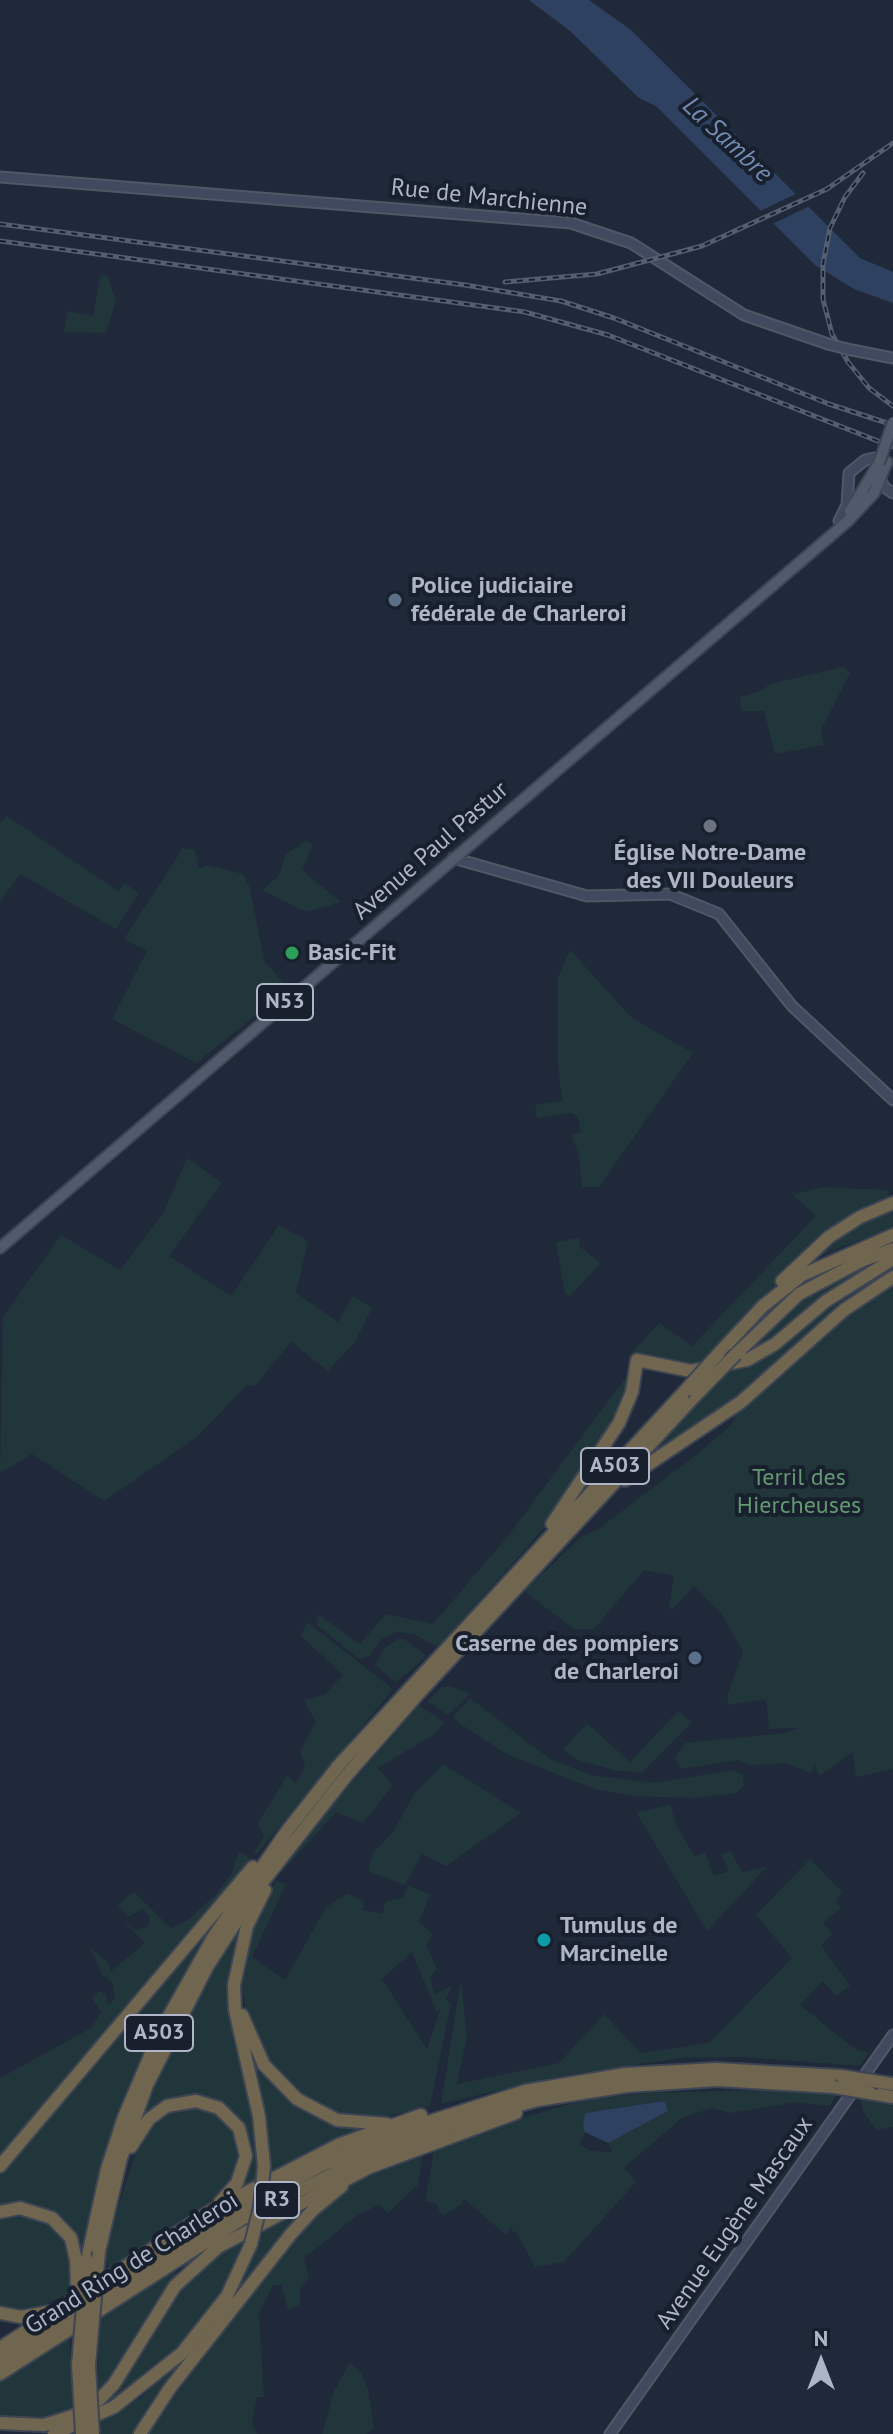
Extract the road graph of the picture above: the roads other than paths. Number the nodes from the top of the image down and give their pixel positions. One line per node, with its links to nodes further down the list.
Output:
1 (0, 177): 2 (main road, Rue de Marchienne, bridge)
2 (893, 358)
3 (893, 422): 5 (main road, N53, bridge)
4 (893, 443): 5 (main road, N53)
5 (880, 472): 6 (main road); 7 (main road, Avenue Paul Pastur / N53); 8 (main road, Avenue Paul Pastur / N53); 8 (main road)
6 (893, 493): 7 (main road, Avenue Paul Pastur)
7 (864, 505): 9 (main road, Avenue Paul Pastur / N53)
8 (839, 521): 9 (main road, Avenue Paul Pastur / N53)
9 (816, 547): 10 (main road, Avenue Paul Pastur / N53)
10 (453, 858): 11 (main road); 14 (main road, Avenue Paul Pastur / N53)
11 (893, 1100)
12 (893, 1203): 18 (highway)
13 (893, 1235): 18 (highway, A503)
14 (0, 1248)
15 (893, 1249): 19 (highway, A503, bridge)
16 (893, 1259): 21 (highway)
17 (893, 1277): 20 (highway)
18 (763, 1306): 19 (highway, A503, bridge)
19 (690, 1394): 20 (highway, A503); 21 (highway, A503)
20 (616, 1486): 22 (highway, A503)
21 (548, 1538): 22 (highway, A503)
22 (417, 1688): 23 (highway, A503)
23 (404, 1702): 24 (highway, A503); 25 (highway, A503)
24 (287, 1831): 34 (highway); 39 (highway, A503)
25 (277, 1862): 26 (highway); 36 (highway, A503)
26 (236, 1975): 33 (highway); 46 (highway, bridge)
27 (893, 2035): 50 (main road, Avenue Eugène Mascaux)
28 (837, 2082): 29 (highway, Grand Ring de Charleroi / R3, bridge); 30 (highway, Grand Ring de Charleroi / R3); 31 (highway, Grand Ring de Charleroi / R3); 32 (highway, Grand Ring de Charleroi / R3, bridge)
29 (893, 2084)
30 (525, 2091): 33 (highway); 43 (highway, Grand Ring de Charleroi / R3)
31 (584, 2092): 35 (highway); 44 (highway, Grand Ring de Charleroi / R3)
32 (893, 2097)
33 (394, 2124): 37 (highway)
34 (0, 2166)
35 (370, 2167): 45 (highway); 49 (highway)
36 (120, 2168): 37 (highway); 48 (highway, A503, bridge)
37 (212, 2210): 40 (highway)
38 (0, 2212): 39 (highway)
39 (81, 2260): 47 (highway, A503, bridge)
40 (55, 2311): 41 (highway); 42 (highway)
41 (0, 2313)
42 (0, 2348)
43 (0, 2361)
44 (0, 2374)
45 (0, 2423)
46 (54, 2434)
47 (82, 2434)
48 (93, 2434)
49 (140, 2434)
50 (610, 2434)

